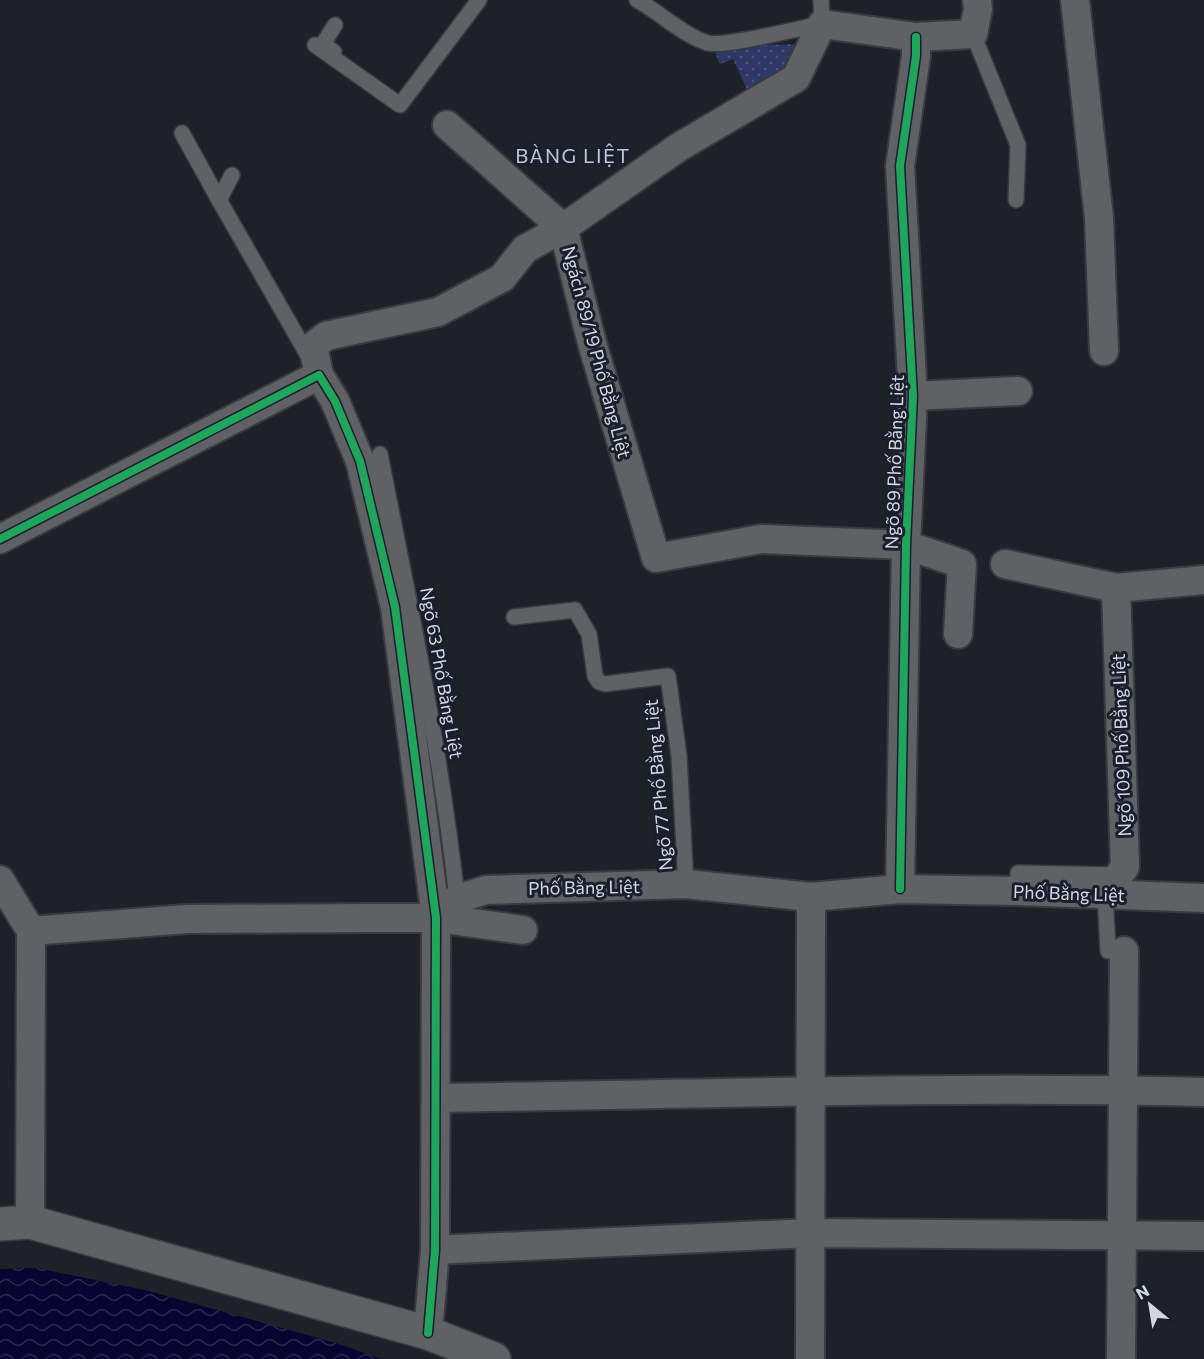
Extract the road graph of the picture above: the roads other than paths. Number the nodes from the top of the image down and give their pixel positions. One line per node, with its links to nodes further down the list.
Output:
1 (479, 0): 10 (lane)
2 (638, 0): 5 (lane)
3 (977, 0): 7 (street)
4 (1075, 0): 17 (street)
5 (821, 12): 8 (street); 16 (street, Ngách 89/19 Phố Bằng Liệt)
6 (336, 25): 10 (lane)
7 (973, 34): 8 (street); 15 (lane)
8 (916, 37): 20 (street, Ngõ 89 Phố Bằng Liệt)
9 (315, 45): 10 (lane)
10 (403, 101)
11 (447, 125): 16 (street)
12 (182, 132): 14 (lane)
13 (232, 176): 14 (lane)
14 (219, 200): 18 (lane)
15 (1016, 200)
16 (563, 228): 18 (street); 23 (street, Ngách 89/19 Phố Bằng Liệt)
17 (1104, 351)
18 (319, 375): 22 (street); 36 (street)
19 (1018, 391): 20 (street, Ngõ 89 Phố Bằng Liệt)
20 (913, 396): 23 (street, Ngõ 89 Phố Bằng Liệt)
21 (380, 454): 35 (lane, Ngõ 63 Phố Bằng Liệt)
22 (0, 539)
23 (906, 544): 28 (street); 32 (street, Ngõ 89 Phố Bằng Liệt)
24 (1005, 564): 26 (street)
25 (1204, 580): 26 (street)
26 (1116, 588): 31 (street, Ngõ 109 Phố Bằng Liệt)
27 (514, 617): 30 (lane, Ngõ 77 Phố Bằng Liệt)
28 (958, 634)
29 (0, 880): 38 (street)
30 (686, 884): 33 (street, Phố Bằng Liệt); 35 (street, Phố Bằng Liệt)
31 (1112, 885): 32 (street, Phố Bằng Liệt); 34 (street, Phố Bằng Liệt); 39 (lane)
32 (900, 889): 33 (street, Phố Bằng Liệt)
33 (811, 897): 41 (street)
34 (1204, 898)
35 (457, 899): 36 (street, Phố Bằng Liệt)
36 (436, 918): 37 (street); 38 (street); 43 (street)
37 (523, 930)
38 (32, 931): 44 (street)
39 (1124, 951): 40 (street)
40 (1122, 1090): 41 (street); 42 (street); 46 (street)
41 (810, 1092): 43 (street); 45 (street)
42 (1204, 1092)
43 (436, 1098): 48 (street)
44 (15, 1223): 49 (street)
45 (811, 1233): 46 (street); 48 (street); 51 (street)
46 (1121, 1236): 47 (street); 52 (street)
47 (1204, 1236)
48 (435, 1250): 49 (street)
49 (428, 1333): 50 (street)
50 (494, 1359)
51 (810, 1359)
52 (1120, 1359)

